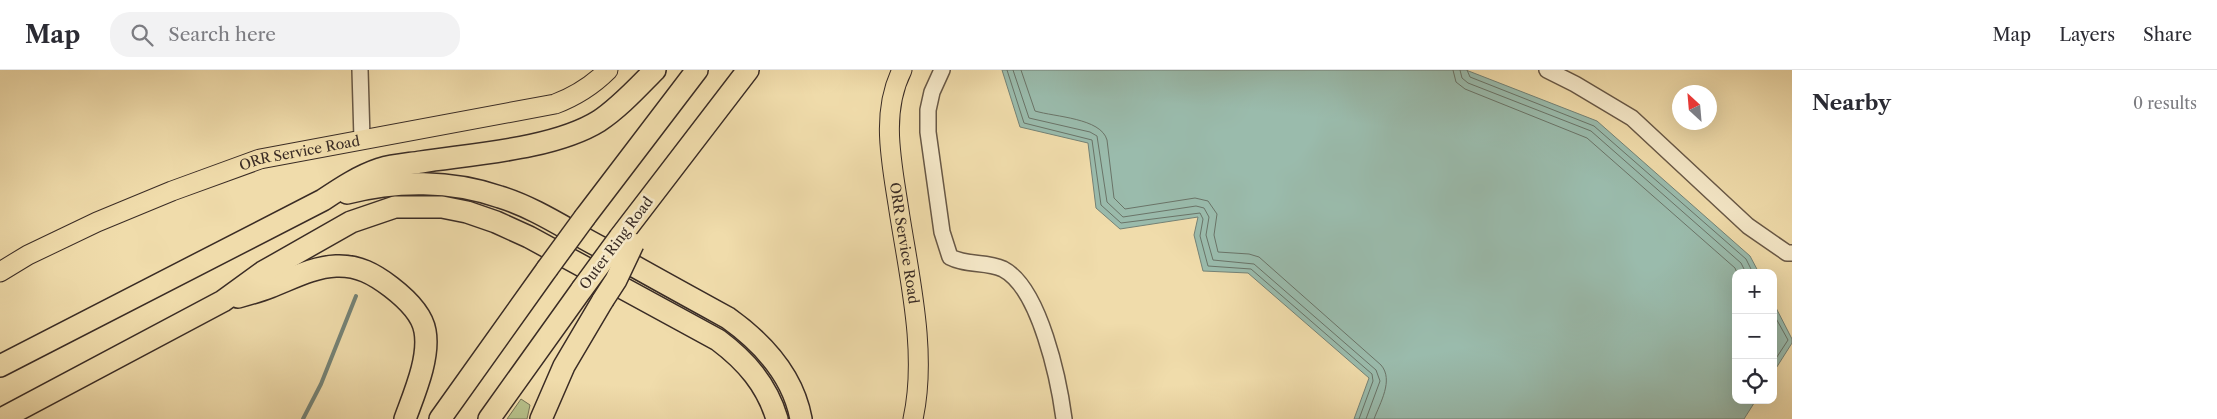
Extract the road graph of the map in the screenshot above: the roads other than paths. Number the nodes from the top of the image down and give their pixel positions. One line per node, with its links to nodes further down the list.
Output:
1 (360, 70): 9 (street)
2 (608, 70): 9 (main road, ORR Service Road)
3 (655, 70): 10 (highway)
4 (697, 70): 18 (highway, bridge)
5 (748, 70): 11 (highway, Outer Ring Road)
6 (902, 70): 23 (main road, ORR Service Road)
7 (942, 70): 24 (street)
8 (1547, 70): 12 (street)
9 (362, 139): 13 (main road, ORR Service Road)
10 (323, 200): 15 (highway); 22 (highway)
11 (627, 240): 19 (highway, Outer Ring Road, bridge); 20 (highway, bridge)
12 (1792, 253)
13 (0, 272)
14 (223, 302): 16 (highway); 17 (highway); 21 (highway)
15 (0, 366)
16 (1, 419)
17 (405, 419)
18 (440, 419)
19 (488, 419)
20 (541, 419)
21 (777, 419)
22 (801, 419)
23 (913, 419)
24 (1064, 419)

